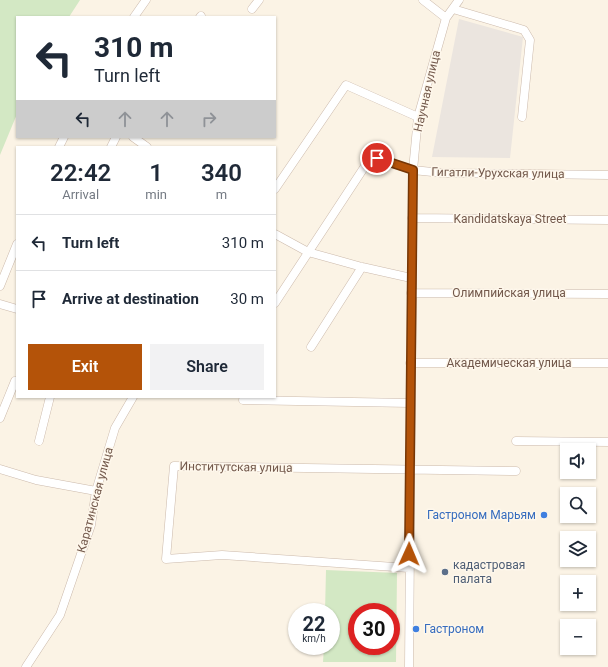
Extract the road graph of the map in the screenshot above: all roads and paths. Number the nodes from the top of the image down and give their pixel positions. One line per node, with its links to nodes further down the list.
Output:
1 (146, 0): 7 (street)
2 (259, 0): 5 (street)
3 (423, 0): 8 (street)
4 (459, 0): 6 (street, Научная улица)
5 (252, 9)
6 (452, 9): 8 (street, Научная улица); 10 (street)
7 (135, 16)
8 (446, 18): 9 (street, Научная улица)
9 (418, 117): 13 (street, Научная улица); 15 (street)
10 (522, 117)
11 (134, 138): 12 (street)
12 (146, 146)
13 (413, 170): 14 (street, Гигатли-Урухская улица); 16 (street, Научная улица); 20 (street, Гигатли-Урухская улица)
14 (608, 175)
15 (276, 188)
16 (412, 218): 17 (street, Kandidatskaya Street); 22 (street, Научная улица)
17 (608, 220)
18 (276, 235): 20 (street)
19 (16, 246): 23 (street)
20 (308, 252): 21 (street); 26 (street, Гигатли-Урухская улица)
21 (362, 267): 22 (street); 29 (street)
22 (411, 278): 24 (street, Научная улица)
23 (0, 286)
24 (411, 293): 25 (street, Олимпийская улица); 30 (street, Научная улица)
25 (608, 294)
26 (276, 301)
27 (0, 304): 28 (street)
28 (16, 309)
29 (311, 347)
30 (410, 363): 31 (street, Академическая улица); 36 (street, Научная улица)
31 (608, 363)
32 (15, 381): 37 (street)
33 (50, 398): 38 (street)
34 (132, 398): 44 (street, Каратинская улица)
35 (243, 400): 36 (street)
36 (410, 403): 42 (street, Научная улица)
37 (0, 418)
38 (39, 441)
39 (516, 441): 40 (street)
40 (608, 442)
41 (0, 469): 44 (street)
42 (410, 469): 43 (street, Институтская улица); 45 (street, Научная улица); 45 (street, Институтская улица)
43 (516, 471)
44 (96, 491): 46 (street, Каратинская улица)
45 (409, 568): 47 (street, Научная улица)
46 (26, 667)
47 (409, 667)

